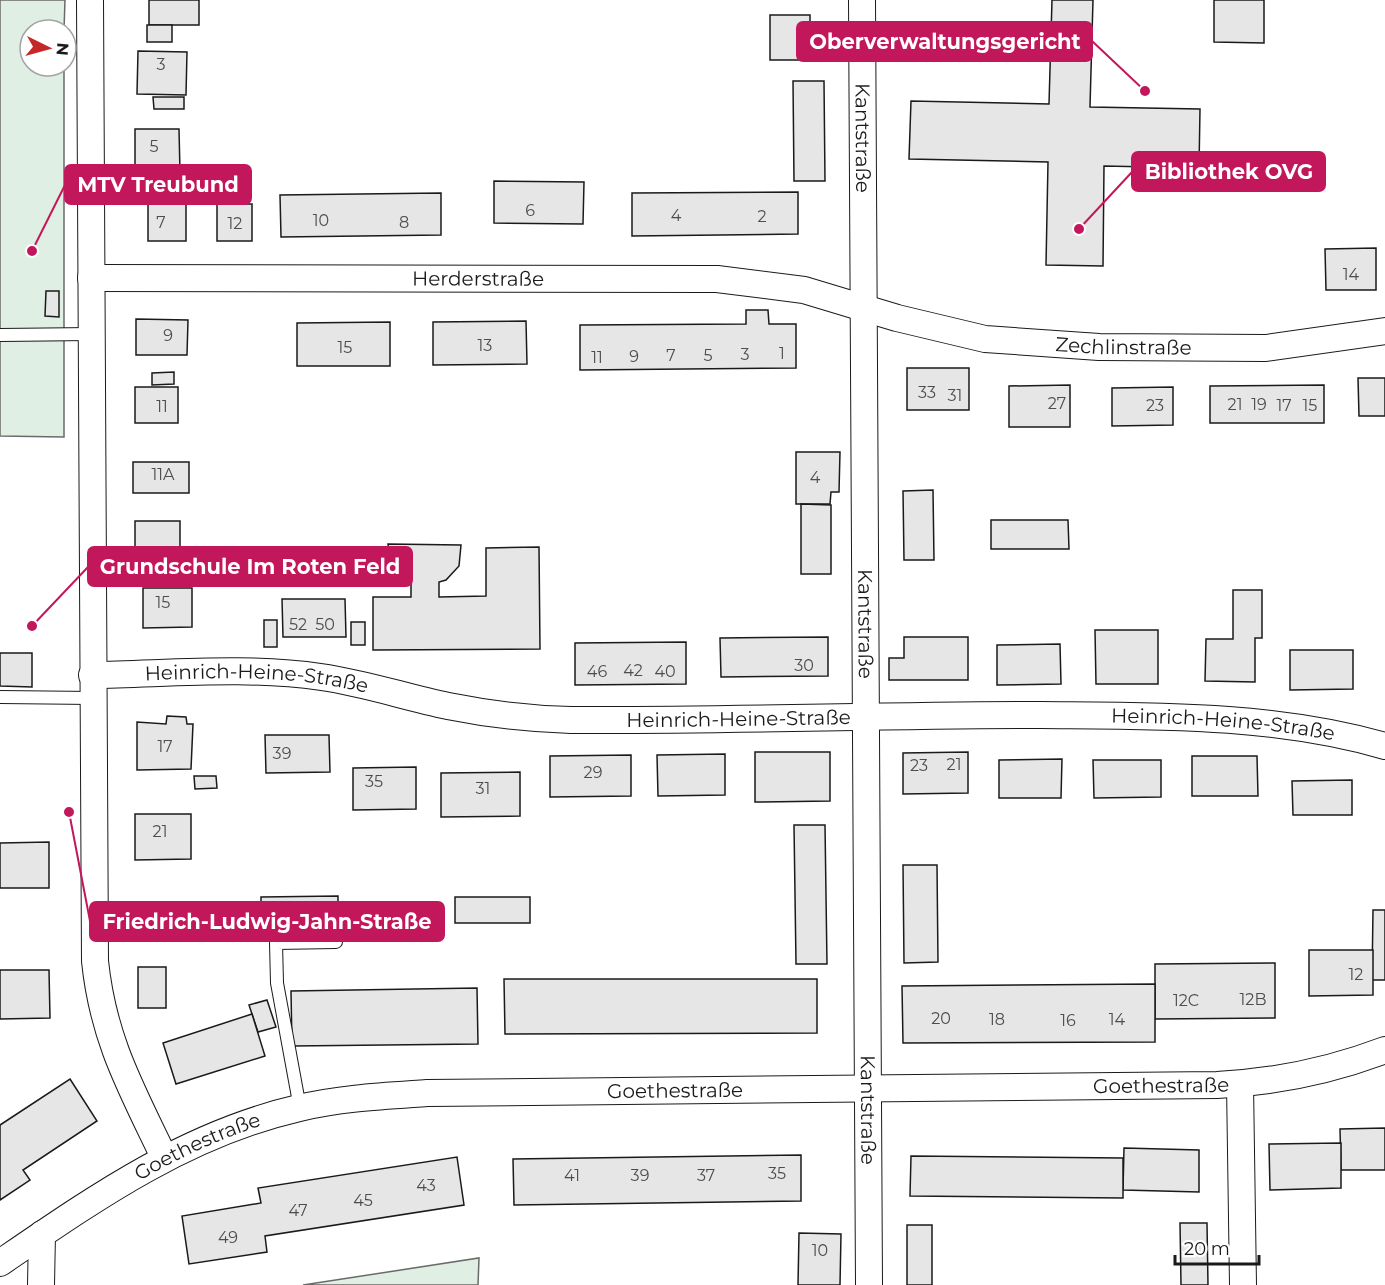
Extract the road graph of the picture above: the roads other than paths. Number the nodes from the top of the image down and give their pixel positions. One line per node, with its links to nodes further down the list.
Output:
1 (90, 0): 3 (street)
2 (861, 0): 4 (street, Kantstraße)
3 (91, 279): 4 (street, Herderstraße); 6 (street)
4 (863, 307): 5 (street, Zechlinstraße); 10 (street, Kantstraße)
5 (1385, 331)
6 (92, 334): 7 (lane); 8 (street)
7 (0, 335)
8 (92, 686): 9 (lane); 10 (street, Heinrich-Heine-Straße); 17 (street)
9 (0, 697)
10 (866, 715): 11 (street, Heinrich-Heine-Straße); 15 (street, Kantstraße)
11 (1385, 746)
12 (336, 942): 16 (lane)
13 (1385, 1050): 14 (street, Goethestraße)
14 (1240, 1084): 15 (street, Goethestraße); 22 (street)
15 (869, 1089): 16 (street, Goethestraße); 21 (street, Kantstraße)
16 (300, 1107): 17 (street, Goethestraße)
17 (164, 1157): 18 (street, Goethestraße)
18 (42, 1234): 19 (street, Goethestraße); 20 (street)
19 (0, 1263)
20 (41, 1285)
21 (869, 1285)
22 (1243, 1285)

